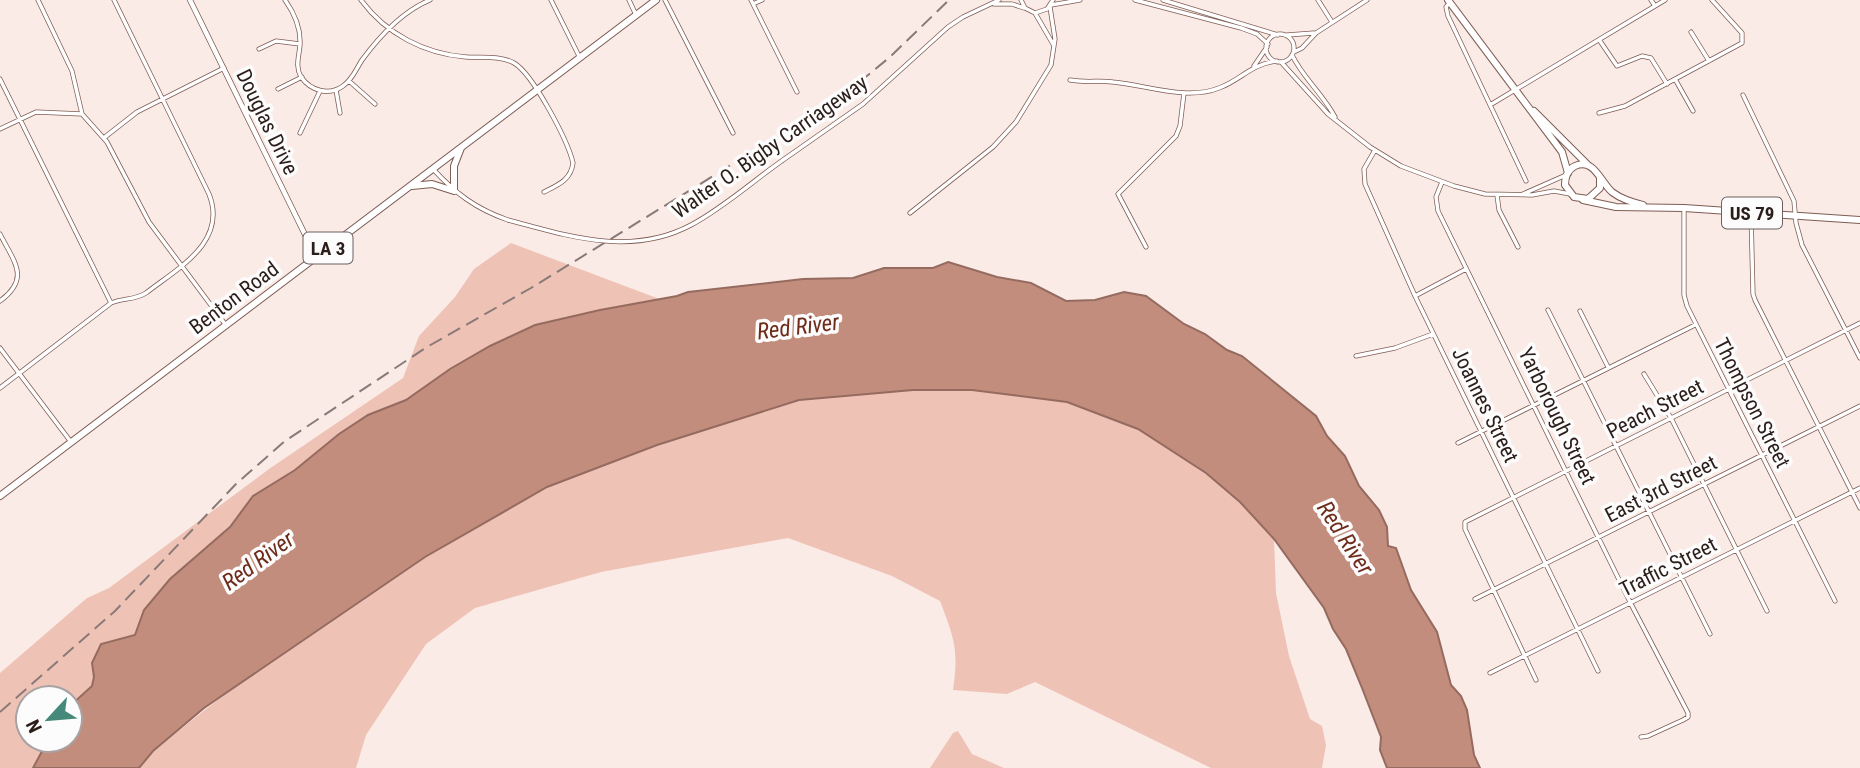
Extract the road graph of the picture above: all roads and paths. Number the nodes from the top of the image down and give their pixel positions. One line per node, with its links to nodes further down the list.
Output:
1 (38, 0): 67 (street)
2 (114, 0): 60 (street)
3 (190, 0): 44 (street, Douglas Drive)
4 (285, 0): 36 (street)
5 (361, 0): 31 (street)
6 (430, 0): 31 (street)
7 (551, 0): 41 (street)
8 (629, 0): 29 (street)
9 (656, 0): 29 (main road, Benton Road / LA 3)
10 (665, 0): 72 (street)
11 (762, 0): 23 (street)
12 (999, 0): 25 (street, Walter O. Bigby Carriageway)
13 (1021, 0): 27 (street)
14 (1080, 0): 24 (street)
15 (1135, 0): 37 (street)
16 (1163, 0): 34 (street)
17 (1318, 0): 30 (street)
18 (1367, 0): 30 (street)
19 (1651, 0): 26 (street)
20 (1665, 0): 26 (street)
21 (1712, 0): 42 (street)
22 (1449, 1): 55 (main road, US 79); 62 (street)
23 (752, 2): 57 (street)
24 (1051, 4): 28 (street); 38 (street)
25 (992, 5): 27 (street, Walter O. Bigby Carriageway); 83 (street, Walter O. Bigby Carriageway, bridge)
26 (1655, 6): 35 (street)
27 (1025, 8): 28 (street)
28 (1035, 13): 38 (street)
29 (636, 15): 41 (main road, Benton Road / LA 3)
30 (1332, 22): 33 (street)
31 (391, 29): 50 (street); 53 (street)
32 (1691, 32): 42 (street)
33 (1317, 33): 34 (street); 40 (street)
34 (1280, 35): 37 (street); 40 (street)
35 (1600, 41): 51 (street); 55 (street)
36 (300, 44): 39 (street); 46 (street)
37 (1267, 45): 43 (street); 45 (street)
38 (1054, 46): 91 (street)
39 (258, 49)
40 (1293, 53): 43 (street); 68 (street)
41 (580, 58): 53 (main road, Benton Road / LA 3)
42 (1709, 61): 48 (street)
43 (1279, 62): 45 (street); 68 (street)
44 (224, 68): 60 (street); 98 (street, Douglas Drive)
45 (1252, 68): 58 (street)
46 (302, 77): 52 (street); 56 (street)
47 (0, 79): 69 (street)
48 (1675, 79): 51 (street); 64 (street)
49 (1070, 80): 58 (street)
50 (349, 81): 54 (street); 61 (street)
51 (1667, 84): 66 (street)
52 (278, 89)
53 (538, 89): 74 (main road, Benton Road / LA 3); 84 (street)
54 (336, 90): 56 (street); 65 (street)
55 (1516, 90): 62 (street); 63 (main road, US 79)
56 (320, 91): 71 (street)
57 (797, 92)
58 (1184, 93): 96 (street)
59 (1743, 95): 93 (street)
60 (163, 99): 73 (street); 99 (street)
61 (375, 104)
62 (1490, 105): 80 (street)
63 (1527, 105): 76 (main road, US 79); 78 (main road, US 79)
64 (1693, 111)
65 (340, 113)
66 (1599, 113)
67 (82, 114): 69 (street); 73 (street)
68 (1336, 118): 75 (street)
69 (20, 119): 70 (street); 103 (street)
70 (0, 129)
71 (300, 133)
72 (733, 133)
73 (104, 138): 99 (street)
74 (462, 147): 77 (main road, Benton Road / LA 3); 83 (main road)
75 (1375, 150): 81 (street); 101 (street, Joannes Street)
76 (1588, 165): 78 (main road); 79 (main road, US 79)
77 (433, 169): 82 (main road, Benton Road / LA 3); 83 (street, Walter O. Bigby Carriageway)
78 (1567, 174): 85 (street); 86 (main road, US 79)
79 (1600, 178): 88 (main road); 89 (main road, US 79)
80 (1526, 181)
81 (1442, 182): 87 (street); 100 (street, Yarborough Street)
82 (409, 187): 83 (main road); 98 (main road, Benton Road / LA 3)
83 (454, 191)
84 (544, 192)
85 (1523, 194): 86 (street); 87 (street)
86 (1570, 194): 88 (main road, US 79)
87 (1497, 195): 97 (street)
88 (1583, 200): 89 (main road, US 79)
89 (1644, 206): 90 (main road, US 79)
90 (1685, 208): 92 (main road, US 79); 108 (street, Thompson Street)
91 (910, 213)
92 (1751, 213): 93 (main road, US 79); 114 (street)
93 (1795, 215): 94 (main road, US 79); 109 (street)
94 (1860, 220)
95 (0, 234): 102 (street)
96 (1146, 247)
97 (1518, 247)
98 (316, 257): 107 (main road, Benton Road / LA 3)
99 (181, 265): 103 (street); 107 (street)
100 (1466, 269): 101 (street); 121 (street, Yarborough Street)
101 (1415, 296): 110 (street, Joannes Street)
102 (0, 301)
103 (111, 303): 116 (street)
104 (1548, 310): 118 (street)
105 (1580, 312): 115 (street)
106 (1860, 323): 109 (street, Peach Street)
107 (226, 325): 126 (main road, Benton Road / LA 3)
108 (1695, 325): 115 (street); 120 (street, Thompson Street)
109 (1846, 330): 113 (street); 114 (street, Peach Street)
110 (1433, 334): 112 (street); 125 (street, Joannes Street)
111 (0, 348): 116 (street)
112 (1356, 356)
113 (1860, 358)
114 (1785, 361): 120 (street, Peach Street); 124 (street)
115 (1608, 367): 118 (street)
116 (19, 373): 119 (street); 126 (street)
117 (1644, 374): 123 (street)
118 (1583, 380): 121 (street); 128 (street)
119 (0, 388)
120 (1728, 390): 123 (street, Peach Street); 129 (street, Thompson Street)
121 (1534, 405): 125 (street); 130 (street, Yarborough Street)
122 (1860, 406): 124 (street, East 3rd Street)
123 (1671, 418): 128 (street, Peach Street); 131 (street)
124 (1819, 427): 129 (street, East 3rd Street); 133 (street)
125 (1481, 432): 127 (street); 135 (street, Joannes Street)
126 (71, 442): 134 (main road, Benton Road / LA 3)
127 (1458, 443)
128 (1616, 446): 130 (street, Peach Street); 137 (street)
129 (1761, 456): 131 (street, East 3rd Street); 138 (street, Thompson Street)
130 (1567, 471): 135 (street, Peach Street); 139 (street, Yarborough Street)
131 (1705, 484): 137 (street, East 3rd Street); 140 (street)
132 (1860, 488): 133 (street, Traffic Street)
133 (1852, 492): 136 (street); 138 (street, Traffic Street)
134 (0, 496)
135 (1514, 499): 141 (street, Joannes Street); 143 (street, Peach Street)
136 (1860, 508)
137 (1649, 513): 139 (street, East 3rd Street); 142 (street)
138 (1795, 521): 140 (street, Traffic Street); 145 (street, Thompson Street)
139 (1600, 538): 141 (street, East 3rd Street); 146 (street, Yarborough Street)
140 (1738, 549): 142 (street, Traffic Street); 147 (street)
141 (1546, 565): 143 (street, East 3rd Street); 148 (street, Joannes Street)
142 (1682, 578): 146 (street, Traffic Street); 149 (street)
143 (1493, 591): 144 (street, East 3rd Street); 150 (street)
144 (1475, 599)
145 (1835, 601)
146 (1631, 604): 148 (street, Traffic Street); 154 (street, Yarborough Street)
147 (1767, 611)
148 (1578, 630): 150 (street, Traffic Street); 151 (street, Joannes Street)
149 (1710, 634)
150 (1524, 657): 152 (street, Traffic Street); 153 (street)
151 (1598, 671)
152 (1490, 673)
153 (1536, 680)
154 (1641, 737)

